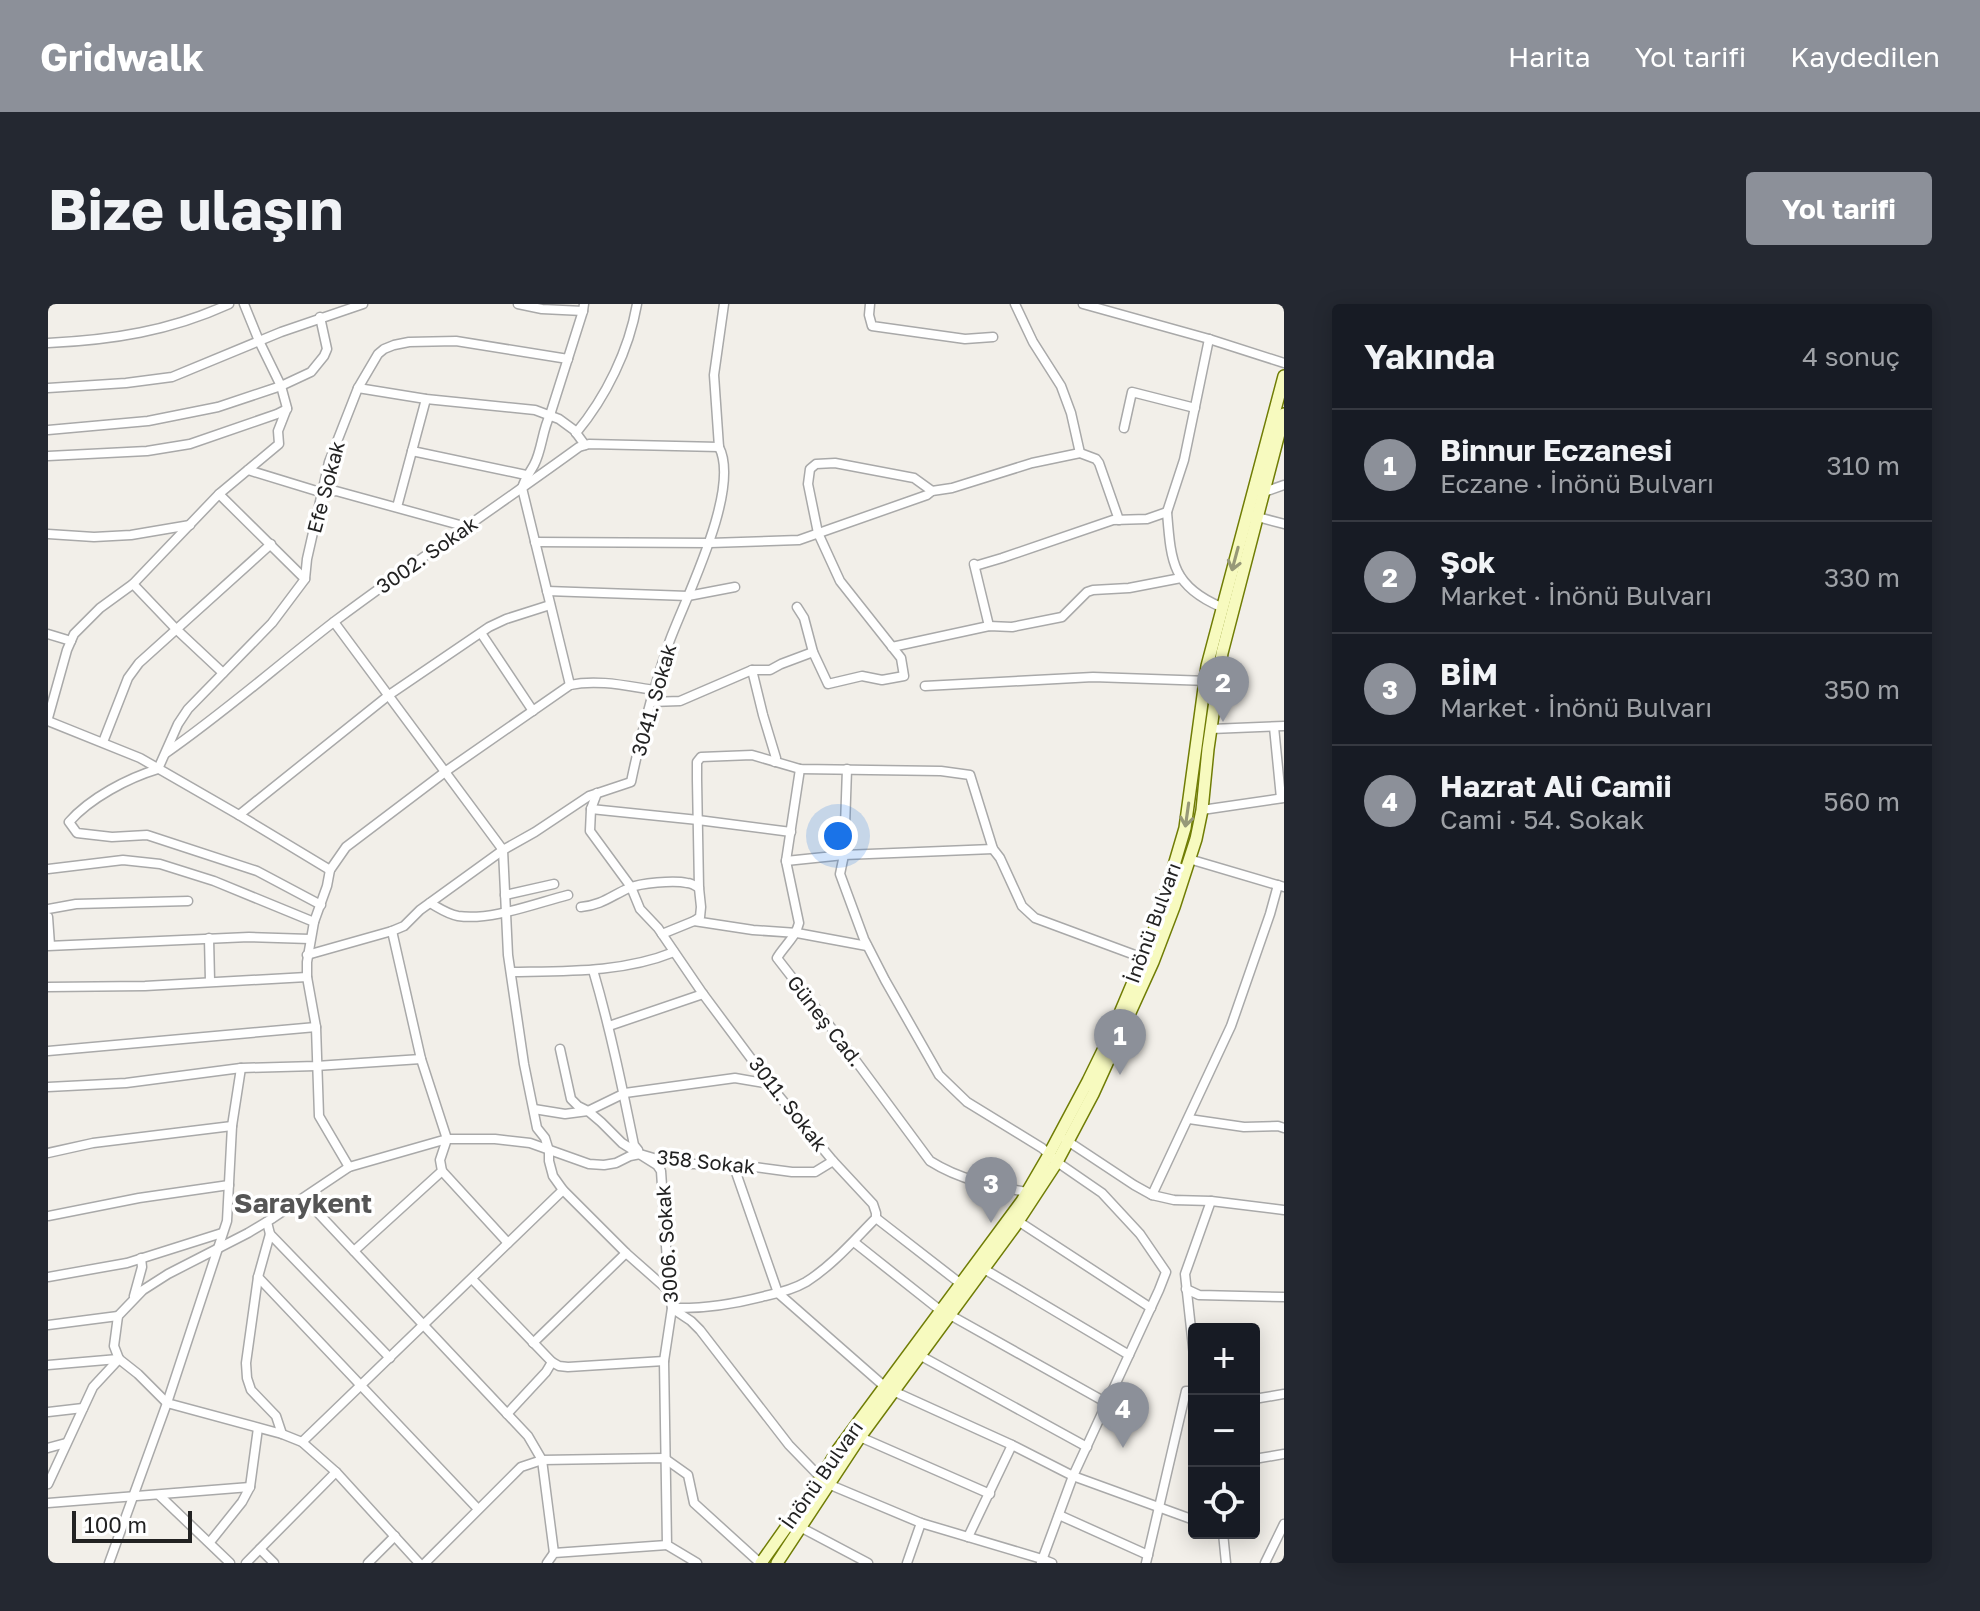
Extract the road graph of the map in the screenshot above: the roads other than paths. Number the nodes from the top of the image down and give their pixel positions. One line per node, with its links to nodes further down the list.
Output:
1 (229, 304): 15 (street)
2 (244, 304): 14 (street)
3 (363, 304): 11 (street)
4 (518, 304): 10 (street)
5 (637, 304): 29 (street)
6 (724, 304): 31 (street, 3041. Sokak)
7 (870, 304): 12 (street)
8 (1015, 304): 33 (street)
9 (1083, 304): 13 (street)
10 (584, 307): 16 (street)
11 (320, 317): 14 (street); 19 (street)
12 (993, 337)
13 (1209, 339): 17 (street); 24 (street)
14 (259, 341): 19 (street); 20 (street)
15 (48, 343)
16 (568, 359): 21 (street, Efe Sokak); 26 (street)
17 (1284, 363)
18 (1284, 376): 45 (main road, İnönü Bulvarı)
19 (281, 386): 23 (street); 28 (street)
20 (48, 388)
21 (358, 388): 22 (street); 40 (street, Efe Sokak)
22 (426, 399): 26 (street); 32 (street)
23 (287, 408): 34 (street); 35 (street)
24 (1195, 408): 27 (street); 44 (street)
25 (1284, 414): 41 (main road, İnönü Bulvarı)
26 (550, 415): 29 (street); 36 (street)
27 (1124, 428)
28 (48, 430)
29 (576, 433): 30 (street)
30 (585, 445): 31 (street); 38 (street, 3002. Sokak)
31 (719, 447): 53 (street, 3041. Sokak)
32 (412, 451): 36 (street); 43 (street)
33 (1080, 453): 39 (street); 46 (street)
34 (48, 456)
35 (248, 470): 40 (street); 42 (street)
36 (526, 475): 38 (street)
37 (1284, 485): 41 (street)
38 (522, 488): 49 (street, 3002. Sokak); 52 (street)
39 (932, 491): 50 (street); 50 (street)
40 (323, 492): 43 (street); 56 (street, Efe Sokak)
41 (1264, 492): 45 (main road, İnönü Bulvarı)
42 (219, 494): 47 (street); 54 (street)
43 (397, 507): 49 (street)
44 (1167, 512): 46 (street); 55 (street)
45 (1252, 516): 48 (street); 63 (main road, İnönü Bulvarı, one-way to 63); 75 (main road, İnönü Bulvarı)
46 (1119, 520): 65 (street)
47 (191, 524): 51 (street); 57 (street)
48 (1284, 524)
49 (467, 527): 64 (street, 3002. Sokak)
50 (818, 533): 53 (street); 70 (street)
51 (48, 534)
52 (535, 542): 53 (street); 59 (street)
53 (710, 543): 60 (street, 3041. Sokak)
54 (271, 544): 56 (street); 66 (street)
55 (1181, 578): 63 (street); 65 (street)
56 (305, 579): 73 (street, Efe Sokak)
57 (133, 584): 66 (street); 69 (street)
58 (735, 587): 60 (street)
59 (547, 591): 60 (street); 61 (street)
60 (688, 596): 78 (street, 3041. Sokak)
61 (550, 605): 67 (street); 76 (street)
62 (797, 607): 71 (street)
63 (1221, 607): 74 (main road, İnönü Bulvarı)
64 (334, 622): 79 (street); 86 (street, 3002. Sokak)
65 (989, 626): 70 (street)
66 (176, 629): 73 (street); 85 (street)
67 (481, 633): 79 (street); 81 (street)
68 (48, 634): 69 (street)
69 (71, 641): 82 (street)
70 (892, 647): 71 (street)
71 (813, 652): 72 (street)
72 (752, 670): 80 (street); 87 (street)
73 (223, 673): 86 (street, Efe Sokak)
74 (1205, 681): 75 (street); 77 (street); 130 (main road, İnönü Bulvarı, one-way to 130)
75 (1218, 683): 84 (main road, İnönü Bulvarı)
76 (570, 685): 78 (street); 81 (street)
77 (925, 686)
78 (654, 690): 80 (street, 3041. Sokak)
79 (389, 695): 91 (street); 96 (street)
80 (651, 702): 92 (street, 3041. Sokak)
81 (533, 711): 91 (street)
82 (48, 720): 85 (street)
83 (1279, 726): 84 (street); 93 (street)
84 (1211, 729): 95 (main road, İnönü Bulvarı)
85 (103, 742): 88 (street)
86 (166, 754): 88 (street, Efe Sokak)
87 (775, 762): 89 (street); 97 (street)
88 (158, 769): 96 (street); 114 (street)
89 (800, 769): 90 (street); 98 (street)
90 (847, 769): 99 (street); 101 (street)
91 (445, 772): 100 (street); 105 (street)
92 (597, 792): 94 (street); 100 (street, 3041. Sokak)
93 (1282, 798): 95 (street)
94 (591, 809): 97 (street); 108 (street, 3011. Sokak)
95 (1202, 810): 102 (main road, İnönü Bulvarı)
96 (239, 815): 105 (street)
97 (698, 820): 98 (street); 109 (street)
98 (791, 832): 103 (street)
99 (993, 849): 101 (street); 130 (street)
100 (503, 850): 110 (street); 113 (street, 3041. Sokak)
101 (844, 855): 103 (street); 127 (street)
102 (1189, 859): 107 (street); 153 (main road, İnönü Bulvarı)
103 (786, 861): 122 (street)
104 (48, 869): 120 (street)
105 (330, 870): 114 (street)
106 (554, 884): 110 (street)
107 (1281, 886): 149 (street)
108 (631, 887): 109 (street); 115 (street); 123 (street, 3011. Sokak)
109 (699, 888): 119 (street)
110 (505, 895): 117 (street)
111 (568, 895): 117 (street)
112 (188, 901): 116 (street)
113 (430, 903): 117 (street); 121 (street, 3041. Sokak)
114 (321, 905): 120 (street)
115 (581, 907)
116 (48, 909)
117 (506, 911): 132 (street)
118 (48, 917): 126 (street)
119 (694, 921): 122 (street); 123 (street)
120 (314, 922): 125 (street)
121 (392, 931): 129 (street, 3041. Sokak); 141 (street)
122 (797, 933): 127 (street); 164 (street, Güneş Cad.)
123 (662, 934): 128 (street, 3011. Sokak)
124 (209, 938): 125 (street); 126 (street); 134 (street)
125 (310, 939): 129 (street)
126 (49, 945)
127 (867, 946): 157 (street)
128 (674, 952): 131 (street); 136 (street, 3011. Sokak)
129 (307, 955): 133 (street)
130 (1143, 958): 153 (main road, İnönü Bulvarı)
131 (593, 970): 132 (street); 137 (street)
132 (511, 972): 147 (street)
133 (307, 977): 134 (street); 138 (street)
134 (210, 981): 135 (street)
135 (48, 987)
136 (703, 994): 137 (street); 144 (street, 3011. Sokak)
137 (609, 1026): 146 (street)
138 (316, 1027): 140 (street); 142 (street)
139 (560, 1049): 148 (street, 3006. Sokak)
140 (48, 1051)
141 (421, 1059): 142 (street); 152 (street)
142 (316, 1066): 143 (street); 160 (street)
143 (241, 1068): 145 (street); 150 (street)
144 (771, 1084): 146 (street); 158 (street, 3011. Sokak)
145 (48, 1087)
146 (625, 1093): 148 (street); 156 (street)
147 (534, 1109): 148 (street); 154 (street)
148 (588, 1111): 156 (street, 3006. Sokak)
149 (1189, 1119): 151 (street); 165 (street)
150 (232, 1126): 155 (street); 162 (street)
151 (1284, 1128)
152 (447, 1139): 154 (street, 358 Sokak); 160 (street, 358 Sokak); 161 (street)
153 (1063, 1139): 157 (main road, İnönü Bulvarı); 165 (street)
154 (549, 1151): 156 (street, 358 Sokak); 163 (street)
155 (48, 1153)
156 (640, 1154): 159 (street, 358 Sokak); 189 (street, 3006. Sokak)
157 (1053, 1158): 164 (main road, İnönü Bulvarı); 171 (main road); 182 (street)
158 (833, 1161): 159 (street, 358 Sokak); 170 (street, 3011. Sokak)
159 (733, 1164): 190 (street)
160 (349, 1167): 166 (street, 358 Sokak)
161 (442, 1171): 176 (street); 178 (street)
162 (229, 1185): 169 (street); 173 (street)
163 (563, 1190): 176 (street); 179 (street)
164 (1027, 1192): 187 (main road, İnönü Bulvarı)
165 (1152, 1195): 167 (street)
166 (304, 1198): 172 (street, 358 Sokak); 178 (street)
167 (1211, 1201): 168 (street); 183 (street)
168 (1284, 1210)
169 (48, 1216)
170 (876, 1218): 175 (street); 187 (street)
171 (1018, 1221): 181 (main road); 194 (street)
172 (267, 1222): 174 (street); 177 (street, 358 Sokak)
173 (222, 1233): 177 (street); 180 (street)
174 (270, 1234): 185 (street); 203 (street)
175 (854, 1242): 190 (street); 195 (street)
176 (508, 1243): 186 (street)
177 (216, 1249): 192 (street, 358 Sokak); 213 (street)
178 (354, 1251): 199 (street)
179 (626, 1253): 189 (street); 200 (street)
180 (141, 1258): 184 (street); 192 (street)
181 (984, 1269): 195 (main road); 201 (street)
182 (1166, 1272): 183 (street); 194 (street)
183 (1185, 1274): 188 (street)
184 (48, 1277)
185 (258, 1277): 208 (street); 219 (street)
186 (472, 1279): 199 (street); 200 (street)
187 (961, 1284): 195 (main road, İnönü Bulvarı)
188 (1186, 1289): 191 (street); 197 (street)
189 (669, 1291): 193 (street, 3006. Sokak)
190 (778, 1293): 193 (street); 209 (street)
191 (1284, 1297)
192 (131, 1304): 196 (street, 358 Sokak)
193 (672, 1308): 205 (street, 3006. Sokak); 232 (street)
194 (1151, 1308): 201 (street)
195 (946, 1313): 202 (main road); 209 (main road, İnönü Bulvarı); 214 (street)
196 (118, 1316): 198 (street); 204 (street)
197 (1190, 1323)
198 (48, 1325)
199 (424, 1326): 203 (street); 217 (street)
200 (533, 1343): 206 (street)
201 (1129, 1355): 214 (street)
202 (921, 1356): 209 (main road); 224 (street)
203 (390, 1358): 208 (street)
204 (119, 1359): 207 (street); 213 (street); 215 (street)
205 (664, 1361): 206 (street); 227 (street, 3006. Sokak)
206 (552, 1362): 217 (street)
207 (48, 1365)
208 (360, 1385): 221 (street); 240 (street)
209 (889, 1388): 220 (main road); 223 (street); 232 (main road, İnönü Bulvarı)
210 (1188, 1391): 239 (street)
211 (1284, 1394): 212 (street)
212 (1260, 1398)
213 (167, 1403): 218 (street); 237 (street)
214 (1107, 1403): 224 (street)
215 (83, 1408): 216 (street); 222 (street)
216 (48, 1412)
217 (507, 1414): 229 (street)
218 (258, 1428): 219 (street); 234 (street)
219 (282, 1434): 221 (street)
220 (860, 1437): 232 (main road); 235 (street)
221 (302, 1442): 230 (street)
222 (66, 1443): 225 (street); 233 (street)
223 (1012, 1445): 231 (street); 235 (street)
224 (1087, 1447): 231 (street)
225 (48, 1448)
226 (1284, 1454): 228 (street)
227 (664, 1458): 229 (street); 250 (street, 3006. Sokak); 263 (street)
228 (1260, 1458)
229 (542, 1460): 240 (street); 252 (street)
230 (336, 1472): 246 (street); 251 (street)
231 (1073, 1476): 239 (street); 241 (street)
232 (825, 1481): 243 (street); 245 (main road); 263 (main road, İnönü Bulvarı)
233 (48, 1484)
234 (250, 1487): 236 (street); 249 (street)
235 (990, 1494): 247 (street)
236 (159, 1495): 237 (street); 249 (street)
237 (133, 1497): 238 (street); 255 (street)
238 (48, 1503)
239 (1160, 1506): 242 (street); 253 (street)
240 (478, 1509): 260 (street)
241 (1059, 1515): 253 (street); 254 (street)
242 (1188, 1518)
243 (921, 1523): 247 (street); 266 (street)
244 (1284, 1524): 268 (street)
245 (800, 1527): 264 (main road); 265 (street)
246 (395, 1536): 259 (street); 260 (street)
247 (968, 1537): 254 (street)
248 (1224, 1539): 267 (street)
249 (210, 1542): 256 (street)
250 (667, 1545): 252 (street); 262 (street)
251 (260, 1549): 257 (street); 258 (street)
252 (554, 1553): 261 (street)
253 (1147, 1559)
254 (1045, 1562)
255 (109, 1563)
256 (230, 1563)
257 (246, 1563)
258 (274, 1563)
259 (368, 1563)
260 (422, 1563)
261 (547, 1563)
262 (697, 1563)
263 (760, 1563)
264 (777, 1563)
265 (868, 1563)
266 (907, 1563)
267 (1226, 1563)
268 (1265, 1563)

